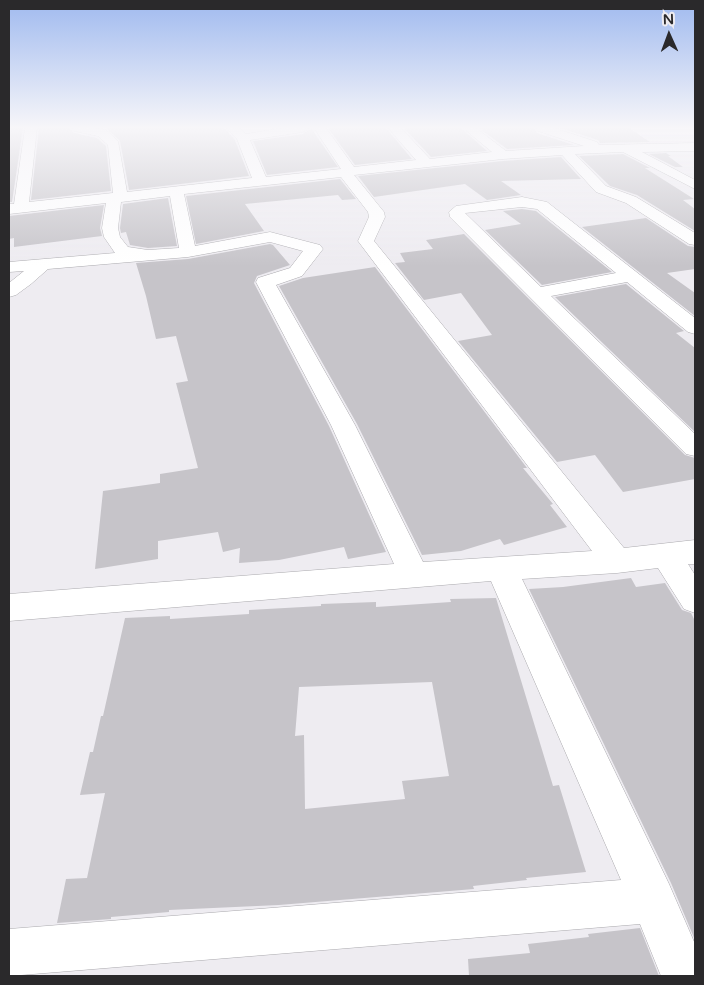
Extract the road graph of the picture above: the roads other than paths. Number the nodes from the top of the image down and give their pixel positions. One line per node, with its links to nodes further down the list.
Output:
1 (22, 174): 12 (street)
2 (116, 174): 11 (street)
3 (257, 174): 8 (street)
4 (330, 174): 8 (street)
5 (348, 174): 23 (street)
6 (586, 174): 13 (street)
7 (674, 174): 9 (street)
8 (261, 182): 10 (street)
9 (695, 185)
10 (176, 191): 11 (street); 14 (street)
11 (118, 198): 12 (street); 14 (street)
12 (15, 209)
13 (695, 240)
14 (188, 252): 15 (street); 25 (street)
15 (42, 265): 16 (street); 18 (street)
16 (9, 267)
17 (631, 276): 19 (street); 19 (street); 20 (street)
18 (9, 291)
19 (538, 293): 21 (street)
20 (695, 328)
21 (695, 448)
22 (681, 554): 23 (street); 26 (street)
23 (617, 561): 24 (street)
24 (501, 568): 25 (street); 28 (street)
25 (414, 575): 27 (street)
26 (695, 600)
27 (9, 608)
28 (653, 900): 29 (street); 30 (street)
29 (9, 952)
30 (685, 976)

